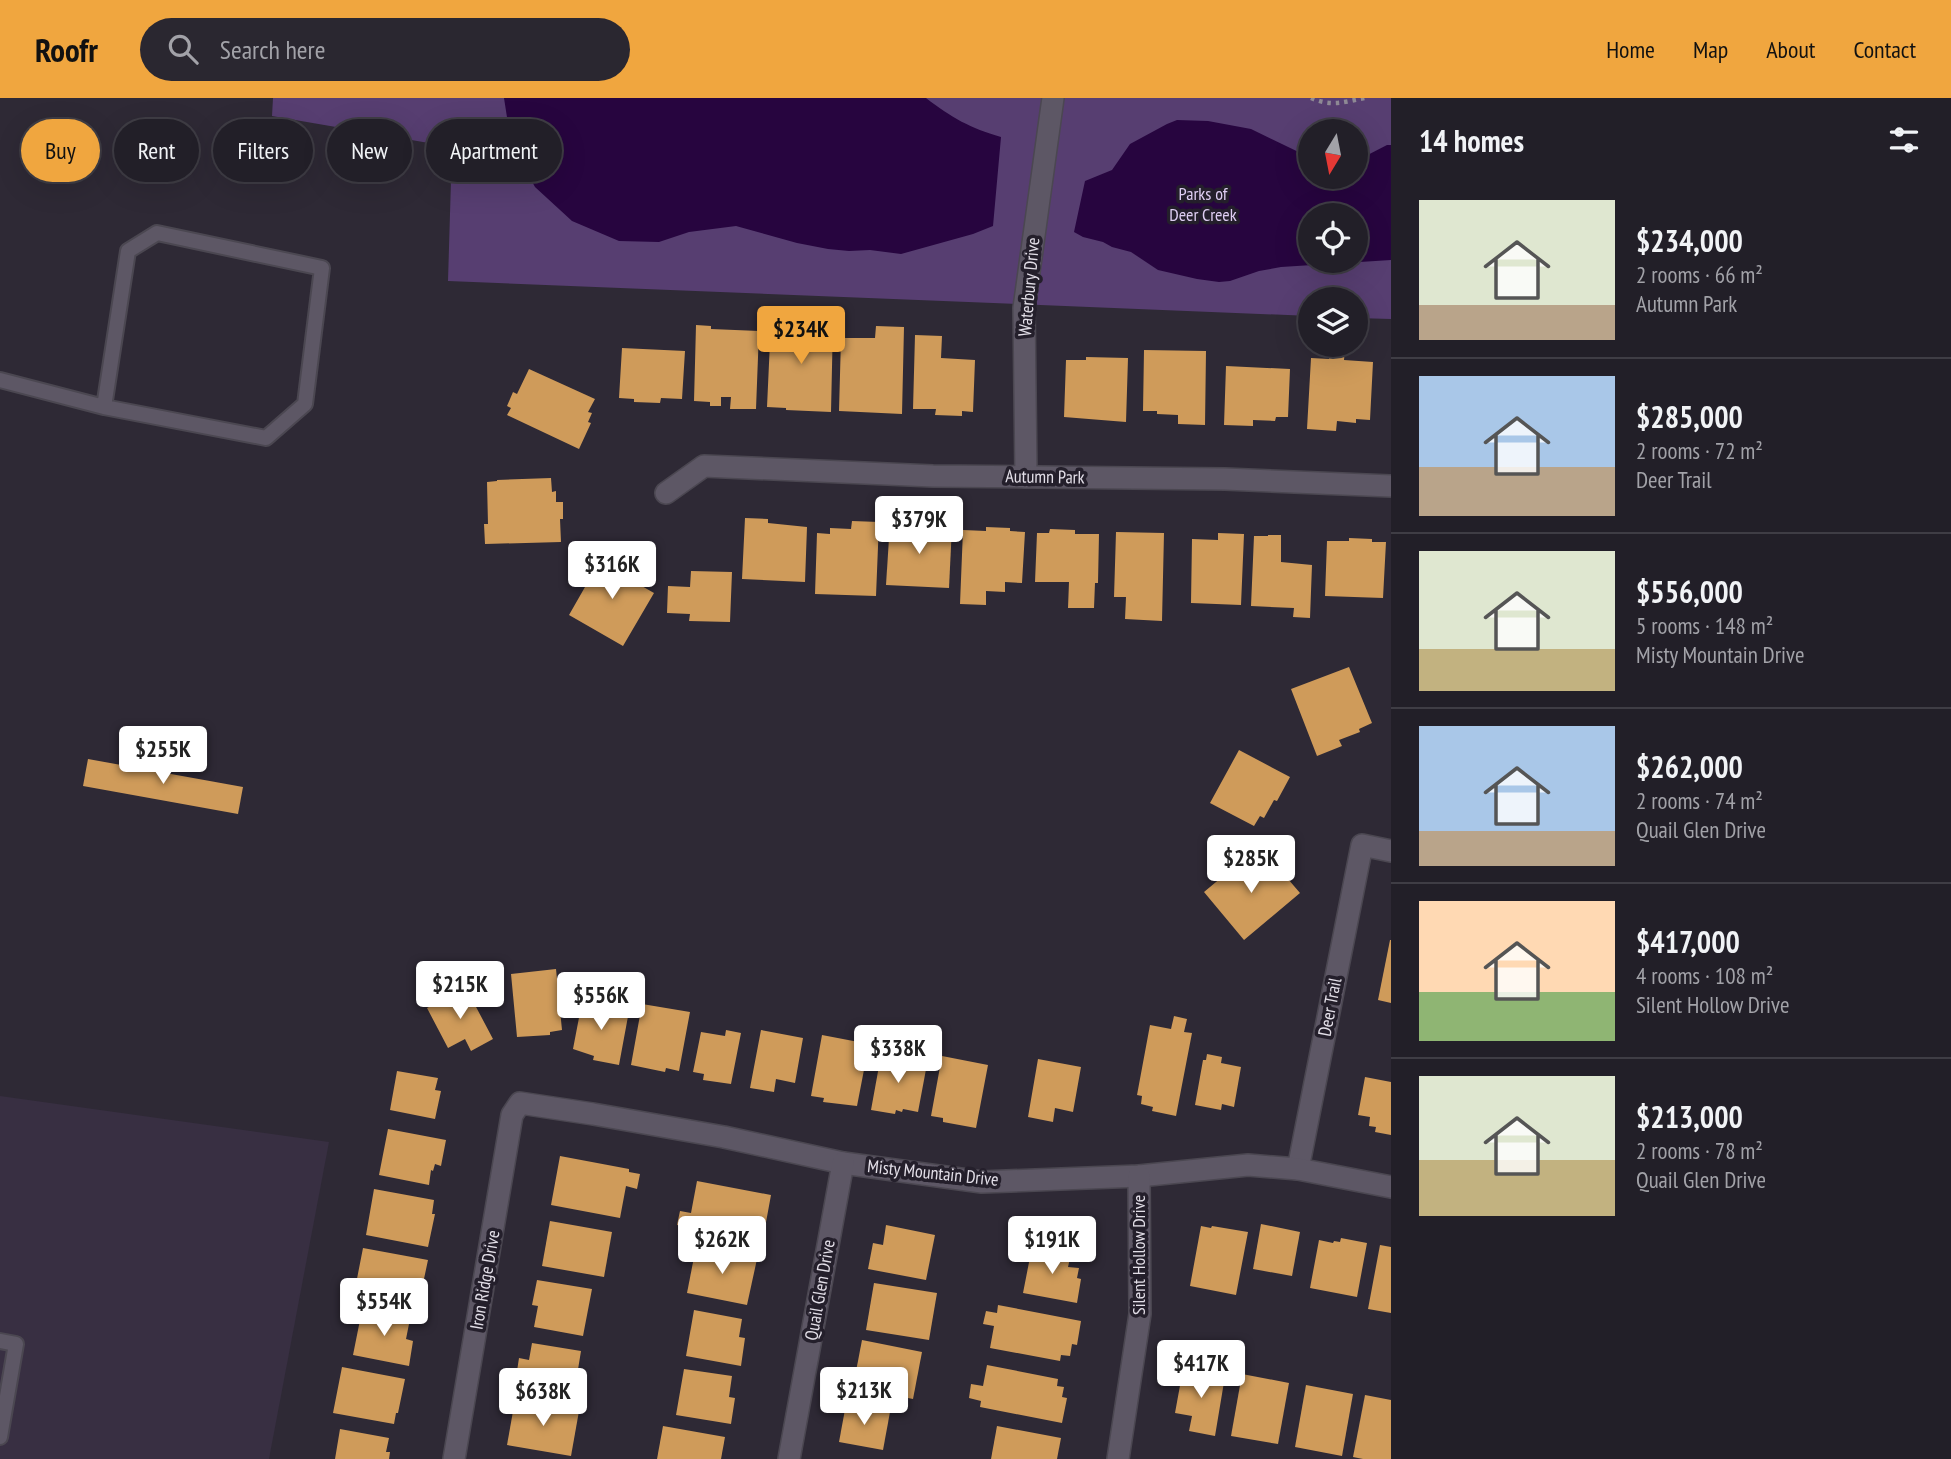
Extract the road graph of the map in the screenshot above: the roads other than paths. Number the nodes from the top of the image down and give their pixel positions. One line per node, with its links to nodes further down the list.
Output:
1 (1052, 98): 4 (street, Waterbury Drive)
2 (0, 380): 3 (lane)
3 (104, 407): 3 (lane)
4 (1026, 477): 5 (street, Autumn Park); 6 (street, Autumn Park)
5 (1391, 486)
6 (666, 493)
7 (1391, 851): 10 (street, Deer Trail)
8 (520, 1103): 9 (street, Misty Mountain Drive); 15 (street, Iron Ridge Drive)
9 (843, 1163): 11 (street, Misty Mountain Drive); 16 (street, Quail Glen Drive)
10 (1298, 1169): 11 (street, Misty Mountain Drive); 12 (street, Misty Mountain Drive)
11 (1139, 1176): 17 (street, Silent Hollow Drive)
12 (1391, 1187)
13 (0, 1341): 14 (lane)
14 (0, 1437)
15 (454, 1459)
16 (789, 1459)
17 (1118, 1459)

